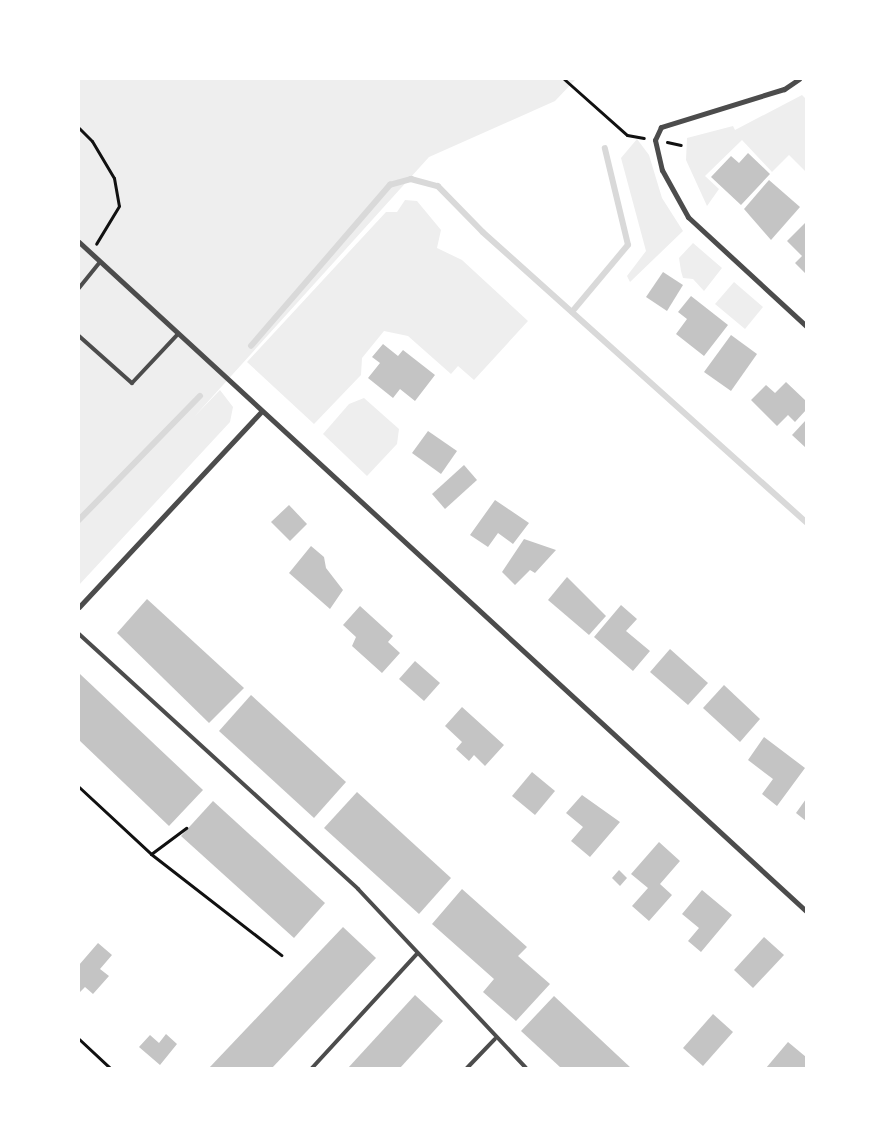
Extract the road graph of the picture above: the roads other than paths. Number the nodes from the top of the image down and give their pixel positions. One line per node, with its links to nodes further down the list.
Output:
1 (799, 79): 5 (street)
2 (79, 242): 3 (street)
3 (100, 262): 4 (lane); 6 (street)
4 (79, 288)
5 (806, 326)
6 (178, 334): 7 (lane); 8 (street)
7 (79, 336)
8 (262, 411): 9 (street); 11 (street)
9 (79, 607)
10 (79, 634): 12 (lane)
11 (806, 910)
12 (417, 954): 13 (lane); 14 (lane)
13 (495, 1039): 15 (lane); 16 (lane)
14 (312, 1068)
15 (467, 1068)
16 (526, 1068)

